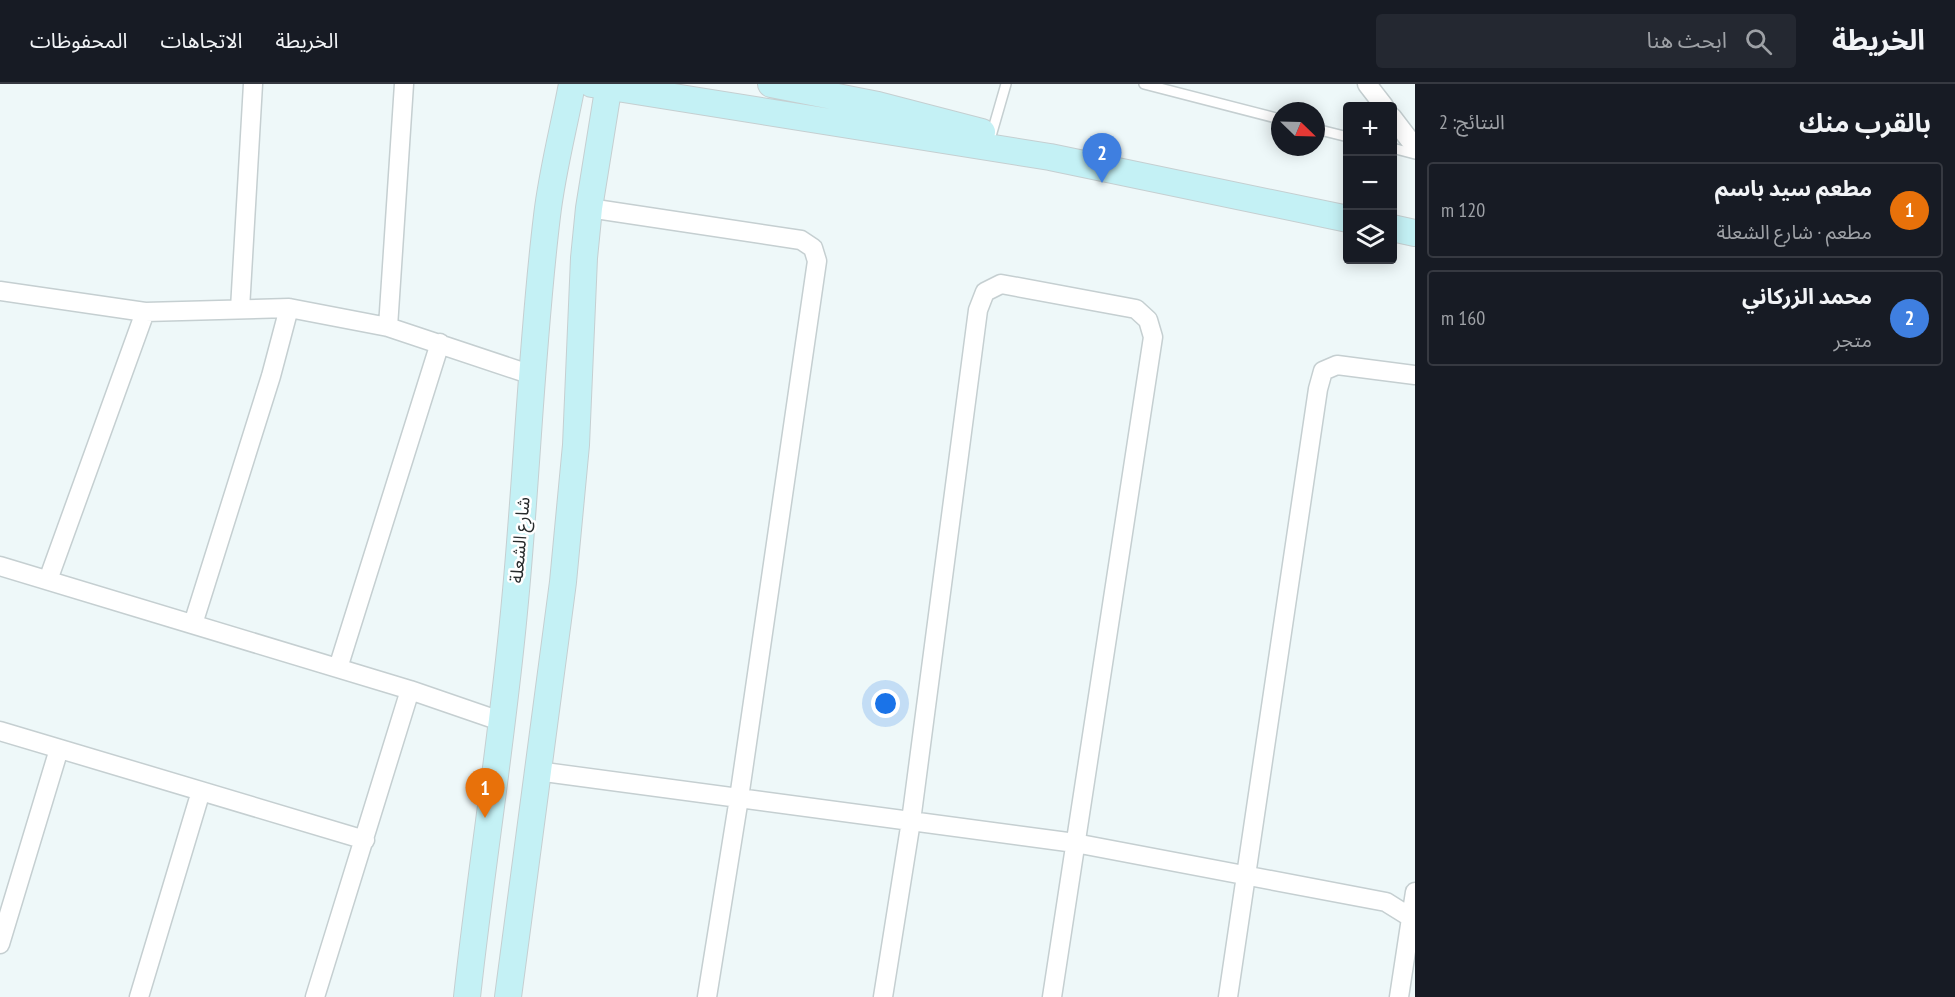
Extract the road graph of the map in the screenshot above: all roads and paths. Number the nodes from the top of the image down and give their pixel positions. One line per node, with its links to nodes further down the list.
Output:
1 (253, 84): 25 (street)
2 (404, 84): 27 (street)
3 (572, 84): 29 (main road, شارع الشعلة)
4 (1006, 84): 13 (lane)
5 (1144, 84): 10 (lane)
6 (1368, 84): 9 (street)
7 (602, 85): 18 (main road); 19 (main road)
8 (781, 85): 13 (main road)
9 (1381, 102)
10 (1271, 117)
11 (1397, 124): 15 (street)
12 (1325, 131): 14 (lane)
13 (992, 136): 18 (main road)
14 (1343, 136)
15 (1415, 147)
16 (1397, 149): 17 (lane)
17 (1415, 154)
18 (1050, 157): 20 (main road)
19 (589, 208): 39 (main road); 41 (street)
20 (1343, 218)
21 (1397, 229): 22 (main road)
22 (1415, 233)
23 (0, 291): 26 (street)
24 (289, 308): 25 (street); 27 (street); 33 (street)
25 (240, 309): 26 (street)
26 (145, 312): 32 (street)
27 (388, 327): 28 (street)
28 (440, 343): 29 (street); 34 (street)
29 (532, 375): 36 (main road, شارع الشعلة)
30 (1415, 375): 45 (street)
31 (0, 566): 32 (street)
32 (48, 580): 33 (street)
33 (193, 624): 34 (street)
34 (338, 668): 35 (street)
35 (410, 690): 36 (street); 43 (street)
36 (503, 723): 51 (main road, شارع الشعلة)
37 (0, 731): 38 (street)
38 (59, 748): 40 (street); 48 (street)
39 (537, 771): 41 (street); 52 (main road)
40 (201, 791): 43 (street); 49 (street)
41 (739, 798): 42 (street); 53 (street)
42 (911, 821): 44 (street); 44 (street); 54 (street)
43 (365, 840): 50 (street)
44 (1076, 843): 45 (street); 55 (street)
45 (1246, 876): 47 (street); 56 (street)
46 (1415, 892): 47 (street)
47 (1413, 918): 57 (street)
48 (0, 944)
49 (139, 997)
50 (315, 997)
51 (466, 997)
52 (508, 997)
53 (707, 997)
54 (883, 997)
55 (1052, 997)
56 (1228, 997)
57 (1400, 997)

